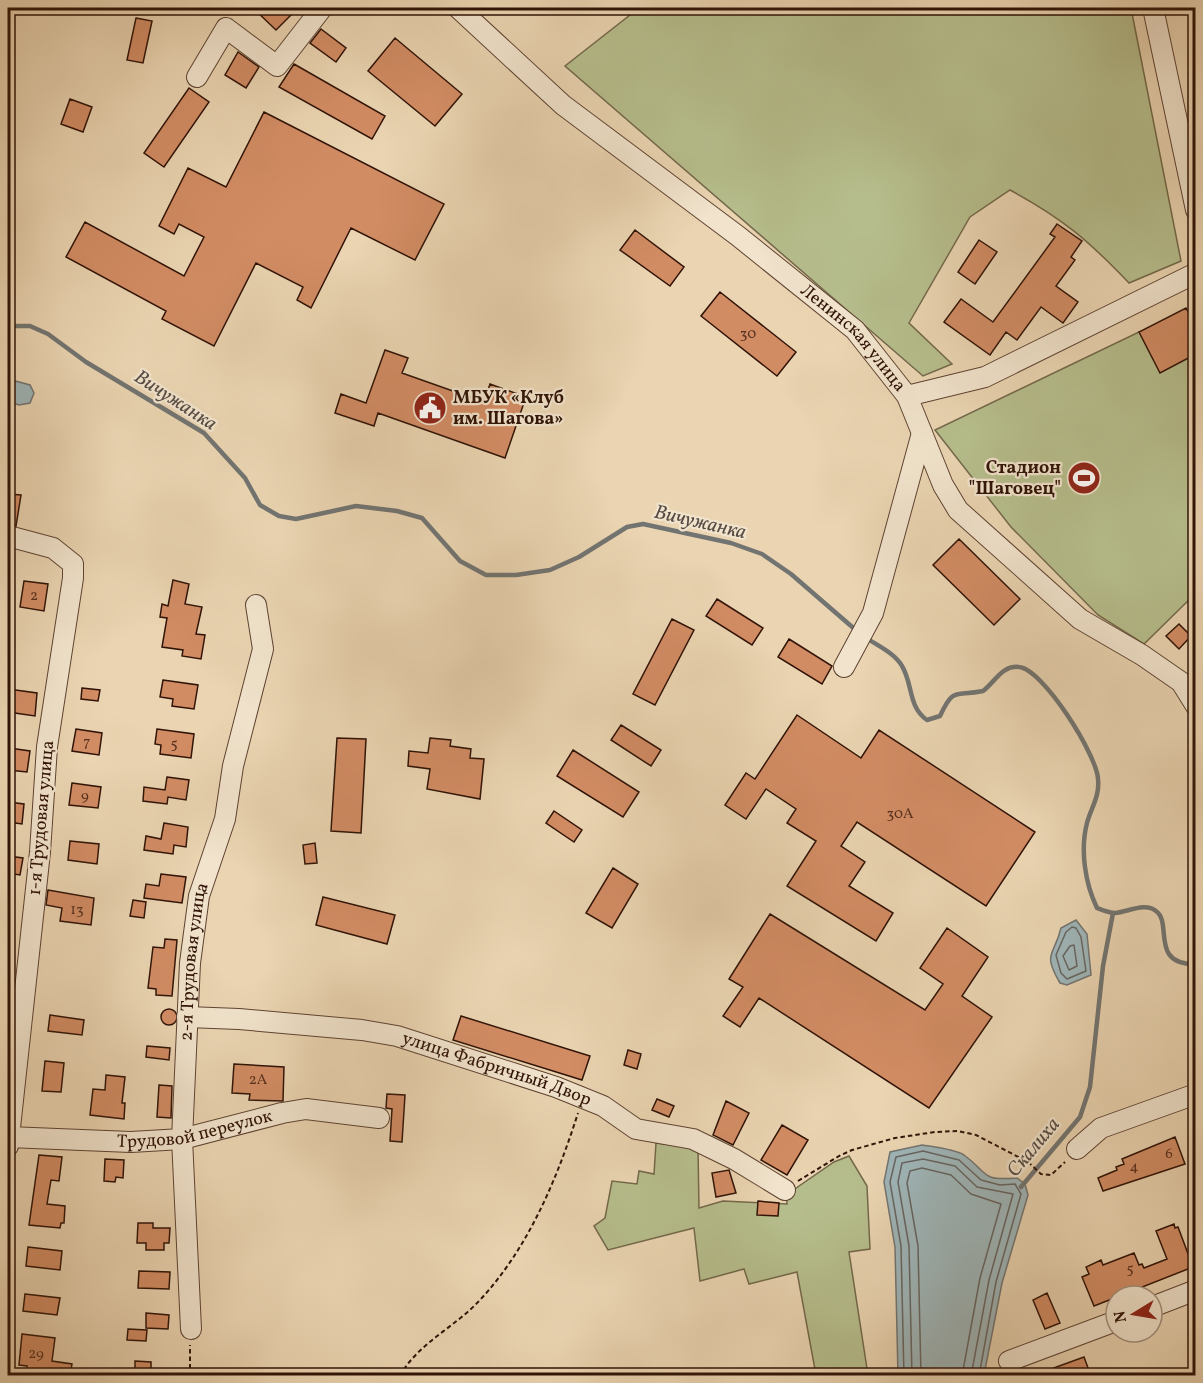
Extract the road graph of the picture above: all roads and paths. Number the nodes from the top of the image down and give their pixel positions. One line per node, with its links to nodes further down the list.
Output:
1 (322, 8): 4 (street)
2 (458, 8): 7 (street, Ленинская улица)
3 (1153, 8): 5 (street)
4 (197, 77)
5 (1196, 210)
6 (1196, 273): 7 (street)
7 (907, 396): 8 (street, Ленинская улица)
8 (922, 433): 11 (street); 12 (street, Ленинская улица)
9 (8, 536): 18 (street, 1-я Трудовая улица)
10 (256, 605): 13 (street, 2-я Трудовая улица)
11 (844, 667)
12 (1196, 705)
13 (187, 1017): 15 (street, улица Фабричный Двор); 17 (street, 2-я Трудовая улица)
14 (1196, 1094): 19 (street)
15 (583, 1098): 20 (street, улица Фабричный Двор); 27 (path)
16 (378, 1118): 17 (street, Трудовой переулок)
17 (182, 1139): 18 (street, Трудовой переулок); 24 (street, 2-я Трудовая улица)
18 (8, 1140)
19 (1077, 1149): 20 (path)
20 (785, 1190)
21 (1196, 1290): 22 (street)
22 (1164, 1302)
23 (1104, 1325): 25 (street)
24 (191, 1329): 26 (path)
25 (1009, 1361)
26 (190, 1376)
27 (400, 1376)

